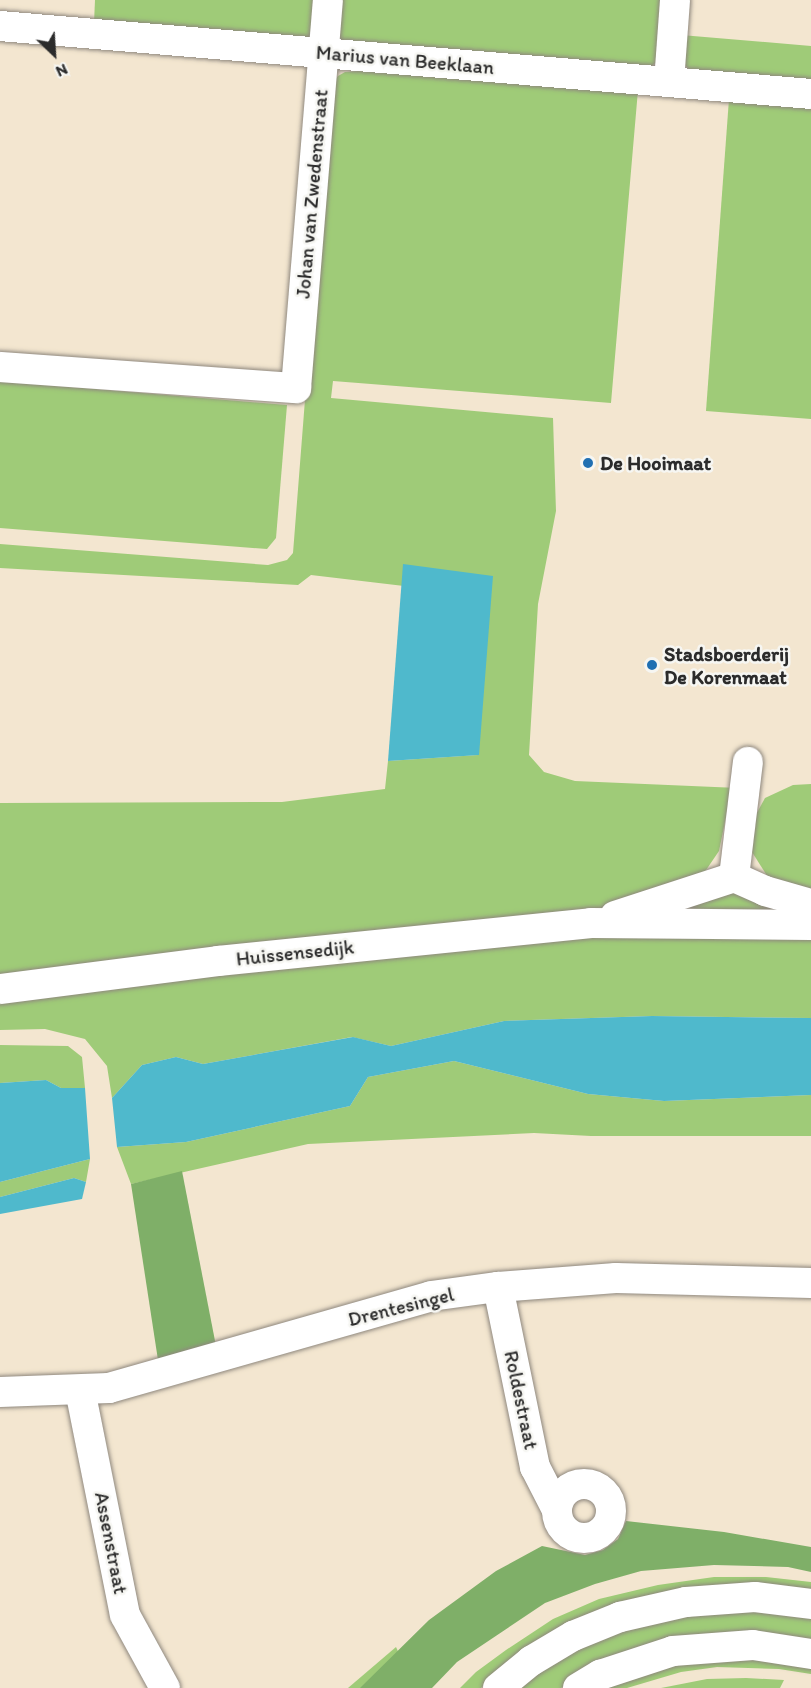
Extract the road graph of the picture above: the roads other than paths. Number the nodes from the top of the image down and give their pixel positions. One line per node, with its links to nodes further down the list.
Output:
1 (328, 0): 4 (street, Johan van Zwedenstraat)
2 (675, 0): 5 (street)
3 (0, 26): 4 (street, Marius van Beeklaan)
4 (335, 54): 5 (street, Marius van Beeklaan); 7 (street, Johan van Zwedenstraat)
5 (669, 82): 6 (street, Marius van Beeklaan)
6 (811, 94)
7 (0, 367)
8 (748, 762): 9 (street)
9 (734, 877): 10 (street); 11 (street, Huissensedijk)
10 (811, 904)
11 (591, 923): 12 (street, Huissensedijk); 13 (street, Huissensedijk)
12 (811, 925)
13 (0, 989)
14 (811, 1283): 15 (street, Drentesingel)
15 (498, 1287): 16 (street, Drentesingel); 18 (street, Roldestraat)
16 (80, 1390): 17 (street, Drentesingel); 21 (street, Assenstraat)
17 (0, 1392)
18 (557, 1510)
19 (811, 1604): 22 (street)
20 (811, 1654): 23 (street)
21 (165, 1688)
22 (498, 1688)
23 (578, 1688)

